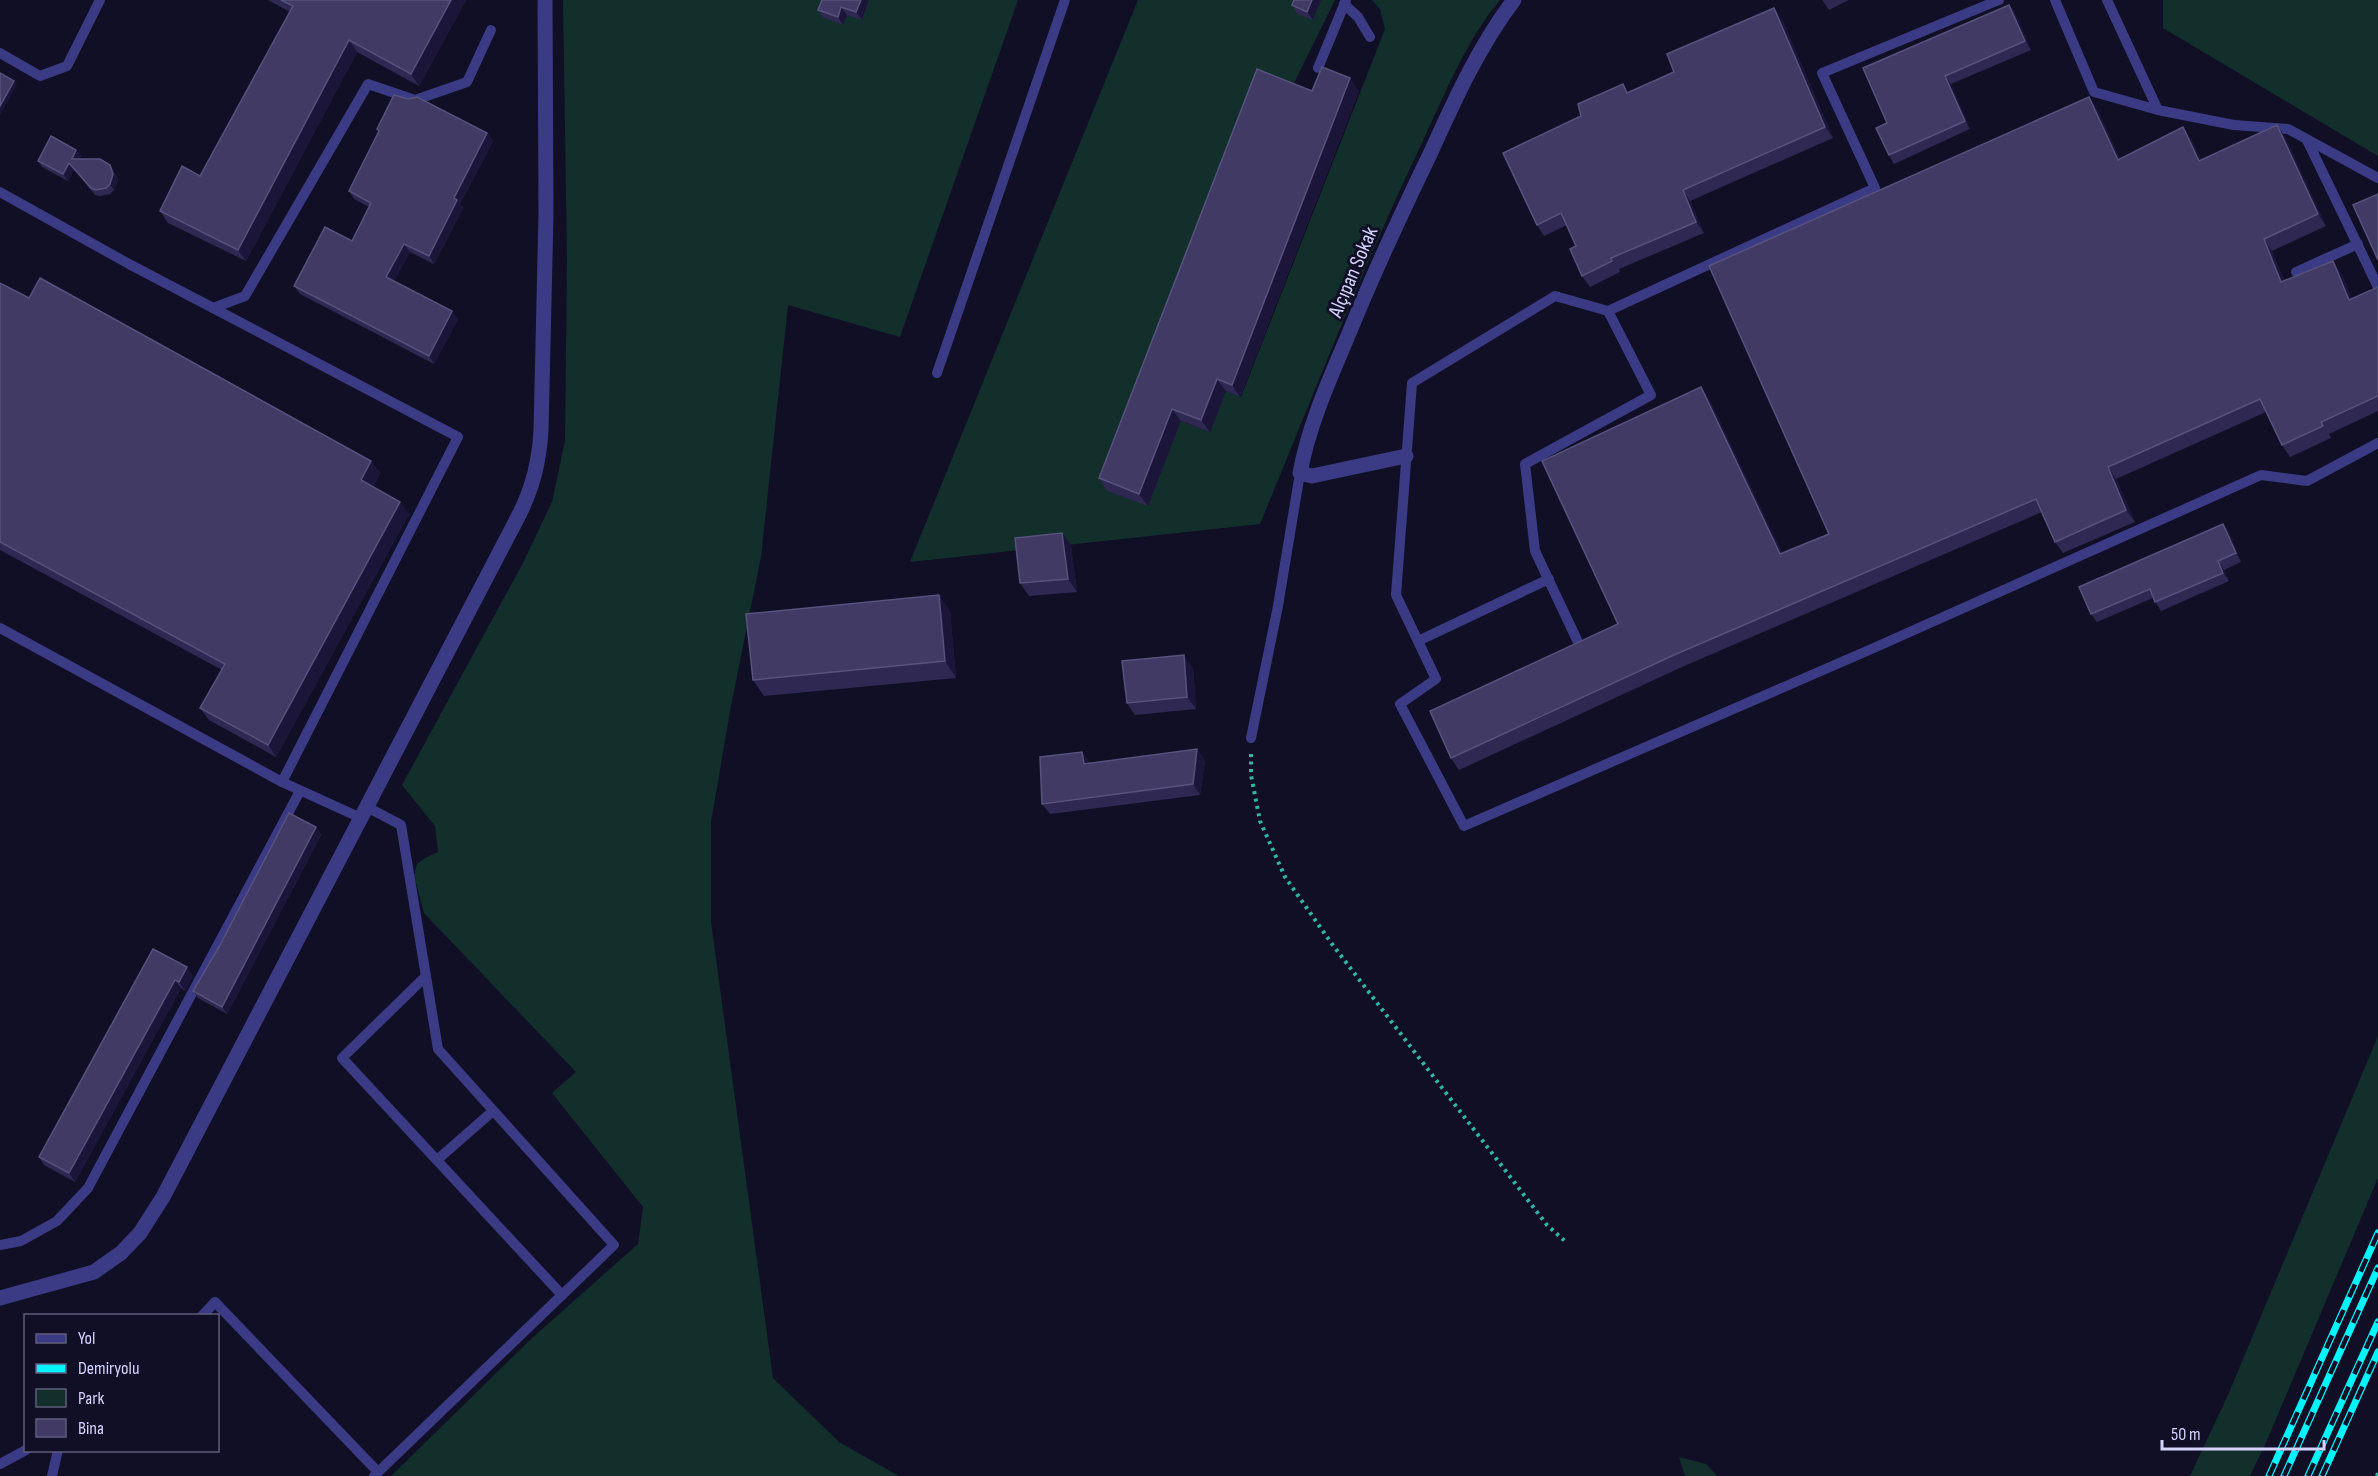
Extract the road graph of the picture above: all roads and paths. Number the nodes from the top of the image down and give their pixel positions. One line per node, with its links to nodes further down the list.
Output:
1 (100, 0): 11 (lane)
2 (545, 0): 33 (street)
3 (1065, 0): 22 (lane)
4 (1514, 0): 25 (street, Alçıpan Sokak)
5 (1999, 0): 21 (lane)
6 (2055, 0): 13 (lane)
7 (2107, 0): 13 (lane)
8 (1345, 2): 10 (lane); 12 (lane)
9 (491, 30): 20 (lane)
10 (1370, 37)
11 (0, 53)
12 (1318, 68)
13 (2158, 110): 14 (lane)
14 (2307, 140): 15 (lane); 17 (lane)
15 (2378, 178)
16 (0, 192): 20 (lane)
17 (2358, 244): 18 (lane); 19 (lane)
18 (2296, 272)
19 (2378, 287)
20 (213, 308): 31 (lane)
21 (1608, 310): 24 (lane); 26 (lane)
22 (937, 373)
23 (2378, 443): 29 (lane)
24 (1406, 456): 25 (street); 29 (lane)
25 (1300, 473): 30 (lane)
26 (1548, 579): 28 (lane); 29 (lane)
27 (0, 628): 31 (lane)
28 (1577, 640)
29 (1418, 641)
30 (1251, 738): 37 (path)
31 (282, 782): 32 (lane)
32 (300, 791): 33 (lane); 38 (lane)
33 (364, 812): 34 (lane); 40 (street)
34 (426, 976): 35 (lane); 36 (lane)
35 (493, 1111): 36 (lane); 39 (lane)
36 (437, 1160): 39 (lane)
37 (1565, 1241)
38 (0, 1245)
39 (562, 1295): 45 (lane)
40 (0, 1298)
41 (203, 1314): 45 (lane)
42 (24, 1451): 44 (lane)
43 (58, 1452): 46 (lane)
44 (0, 1464)
45 (376, 1474)
46 (52, 1476)

